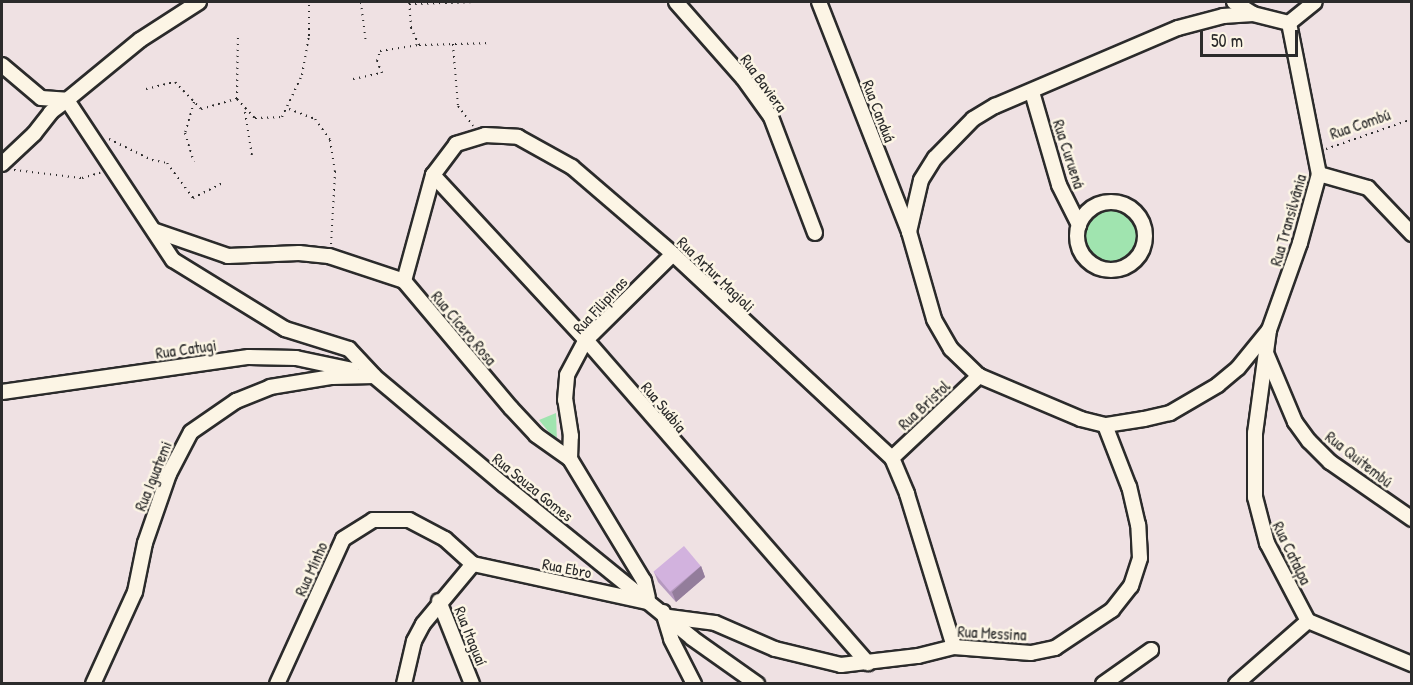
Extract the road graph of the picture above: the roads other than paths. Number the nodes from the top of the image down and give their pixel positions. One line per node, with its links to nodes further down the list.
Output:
1 (199, 2): 10 (street)
2 (676, 2): 17 (street, Rua Baviera)
3 (819, 2): 16 (street, Rua Canduá)
4 (1234, 2): 6 (street)
5 (1315, 2): 7 (street)
6 (1253, 14): 7 (street, Rua Transilvânia); 9 (street, Rua Transilvânia)
7 (1288, 23): 12 (street, Rua Transilvânia)
8 (3, 66): 10 (street)
9 (1032, 92): 14 (street, Rua Curuená); 16 (street, Rua Transilvânia)
10 (67, 100): 11 (street); 15 (street, Rua Souza Gomes)
11 (2, 164)
12 (1319, 174): 18 (street); 21 (street, Rua Transilvânia)
13 (433, 175): 19 (street, Rua Artur Magioli); 20 (street, Rua Artur Magioli); 22 (street, Rua Suábia)
14 (1079, 225): 14 (street)
15 (156, 231): 20 (street); 24 (street, Rua Souza Gomes)
16 (909, 232): 25 (street, Rua Transilvânia)
17 (815, 233)
18 (1412, 234)
19 (673, 254): 22 (street, Rua Filipinas); 28 (street, Rua Artur Magioli)
20 (405, 281): 29 (street, Rua Cícero Rosa)
21 (1269, 330): 23 (street, Rua Catalpa); 27 (street, Rua Transilvânia)
22 (586, 340): 29 (street, Rua Filipinas); 37 (street, Rua Suábia)
23 (1266, 352): 30 (street, Rua Quitembú); 34 (street, Rua Catalpa)
24 (374, 376): 26 (street, Rua Catugi); 33 (street, Rua Souza Gomes); 39 (street, Rua Iguatemi)
25 (979, 376): 27 (street, Rua Transilvânia); 28 (street, Rua Bristol)
26 (2, 392)
27 (1105, 425): 35 (street, Rua Messina)
28 (892, 458): 35 (street, Rua Artur Magioli)
29 (570, 459): 33 (street, Rua Cícero Rosa)
30 (1412, 519)
31 (473, 564): 32 (street); 33 (street, Rua Ebro); 40 (street, Rua Minho)
32 (439, 601): 41 (street); 42 (street, Rua Itaguaí)
33 (659, 608): 37 (street, Rua Messina); 43 (street); 44 (street, Rua Souza Gomes)
34 (1308, 621): 38 (street); 46 (street)
35 (954, 647): 37 (street, Rua Messina)
36 (1150, 650): 45 (street)
37 (868, 663)
38 (1412, 664)
39 (93, 684)
40 (277, 684)
41 (404, 684)
42 (472, 684)
43 (694, 684)
44 (757, 684)
45 (1103, 684)
46 (1236, 684)

